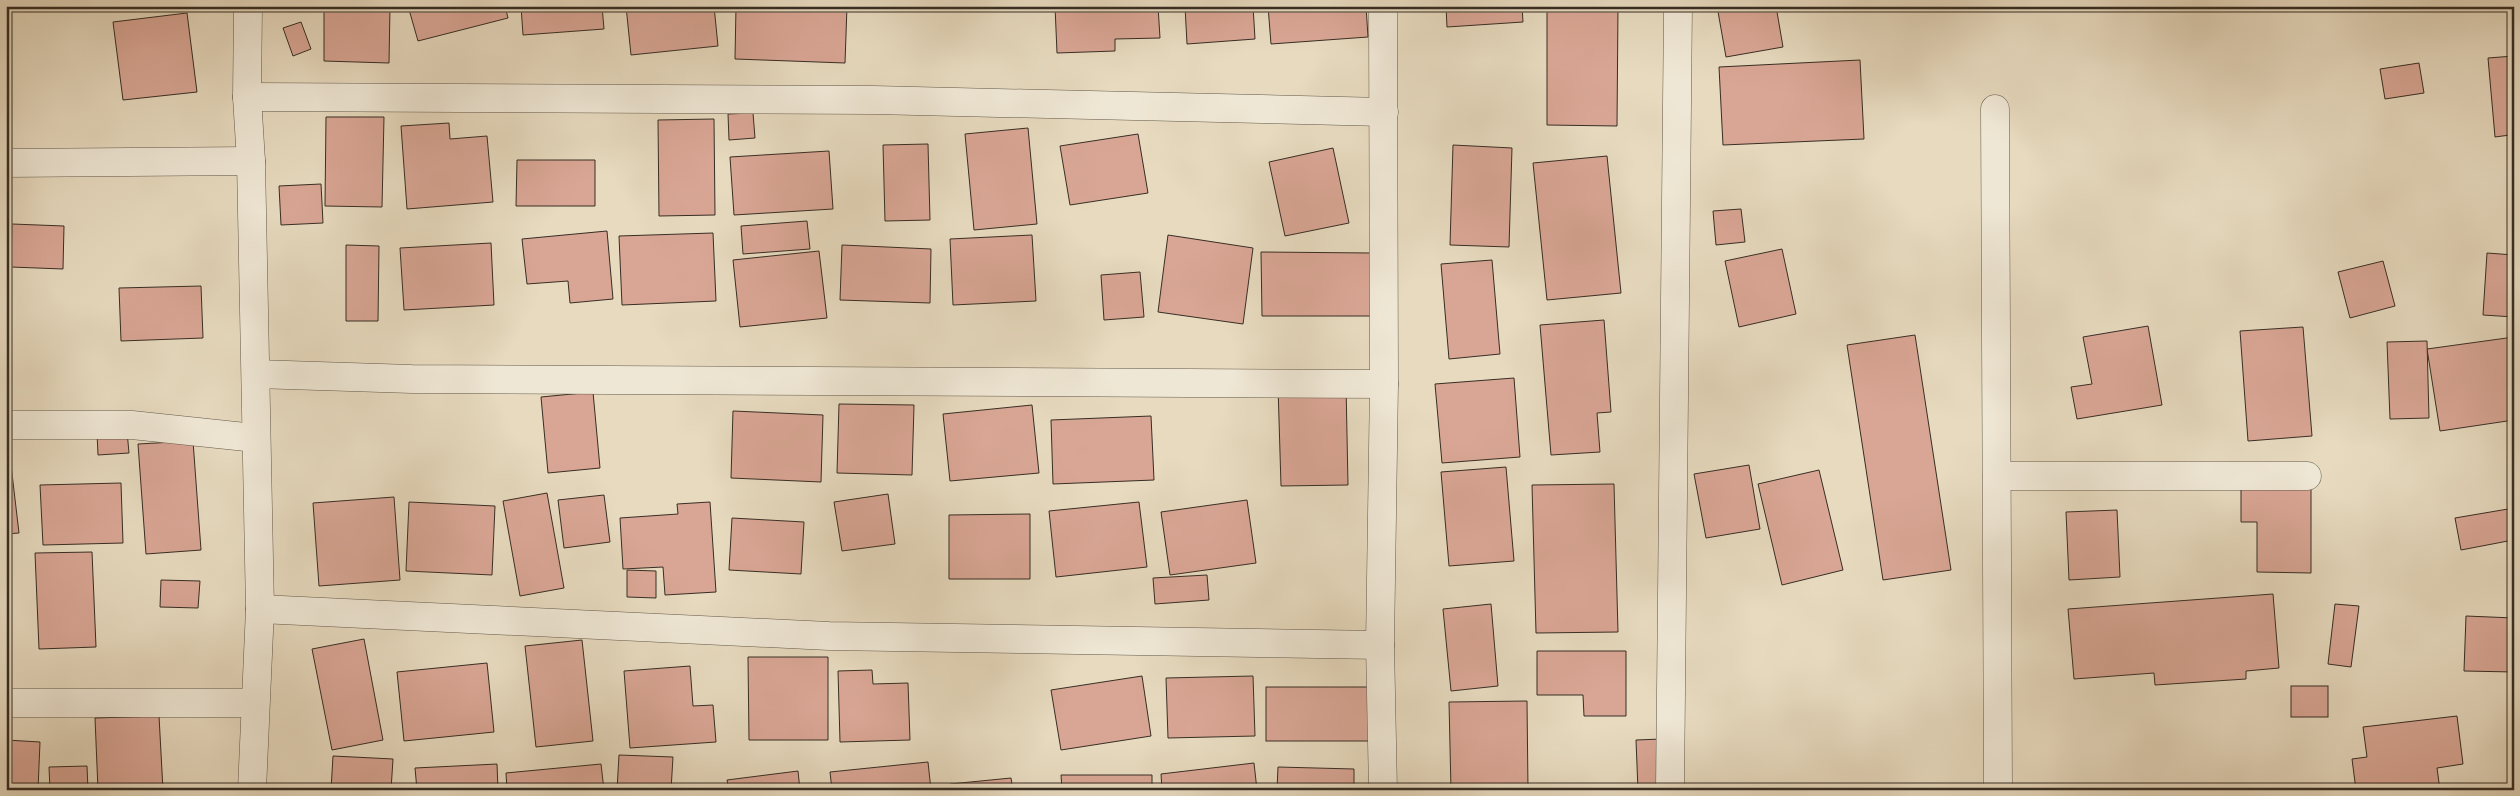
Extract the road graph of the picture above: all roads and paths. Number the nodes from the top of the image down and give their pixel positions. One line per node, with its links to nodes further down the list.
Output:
1 (248, 6): 4 (street)
2 (1383, 6): 6 (street)
3 (1678, 6): 21 (street)
4 (247, 97): 6 (street); 7 (street)
5 (1995, 109): 13 (street)
6 (1384, 112): 10 (street)
7 (251, 161): 8 (street); 9 (street)
8 (6, 163)
9 (256, 374): 10 (street); 12 (street)
10 (1384, 384): 16 (street)
11 (6, 425): 12 (street)
12 (256, 438): 15 (street)
13 (1997, 476): 14 (street); 22 (street)
14 (2307, 476)
15 (260, 609): 16 (street); 18 (street)
16 (1380, 645): 20 (street)
17 (6, 703): 18 (street)
18 (255, 703): 19 (street)
19 (252, 790)
20 (1383, 790)
21 (1670, 790)
22 (1998, 790)

